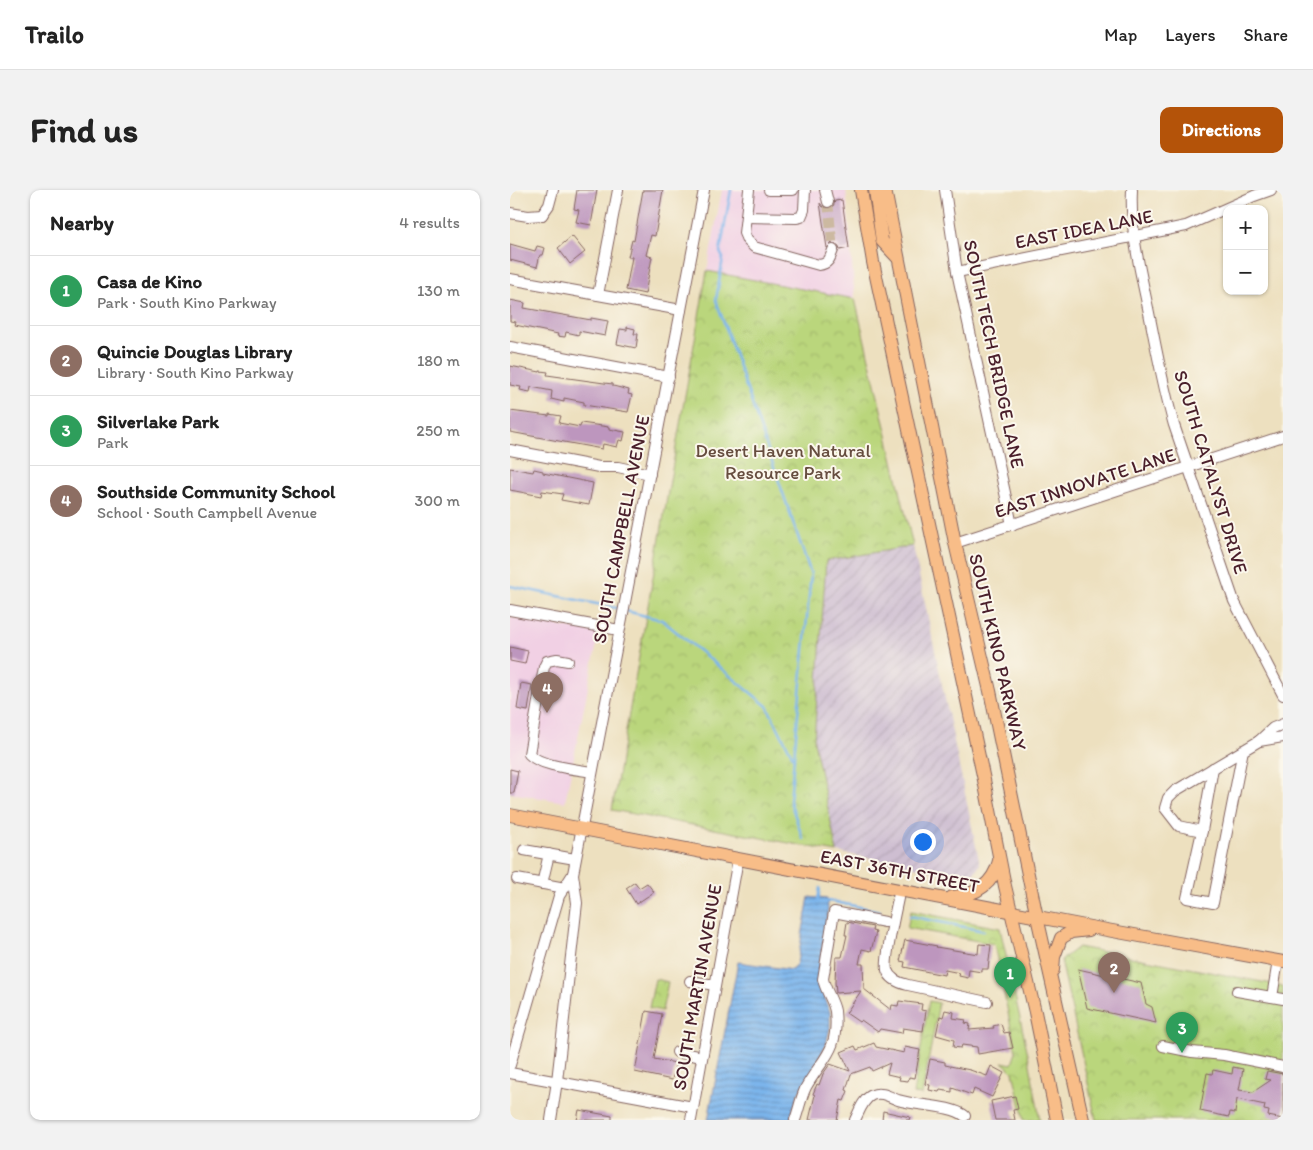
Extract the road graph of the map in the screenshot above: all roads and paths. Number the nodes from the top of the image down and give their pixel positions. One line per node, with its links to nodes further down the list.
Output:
1 (553, 190): 16 (street)
2 (618, 190): 23 (street)
3 (704, 190): 24 (street, SOUTH CAMPBELL AVENUE)
4 (749, 190): 17 (street)
5 (769, 190): 6 (street)
6 (793, 190)
7 (805, 190): 17 (street)
8 (825, 190): 15 (street)
9 (862, 190): 48 (main road, SOUTH KINO PARKWAY)
10 (875, 190): 20 (main road)
11 (884, 190): 20 (main road, SOUTH KINO PARKWAY)
12 (945, 190): 21 (street, SOUTH TECH BRIDGE LANE)
13 (1132, 190): 18 (street, SOUTH CATALYST DRIVE)
14 (1271, 190): 18 (street, EAST IDEA LANE)
15 (828, 202)
16 (510, 213)
17 (746, 217): 19 (street)
18 (1135, 237): 21 (street, EAST IDEA LANE); 29 (street, SOUTH CATALYST DRIVE)
19 (833, 250)
20 (897, 257): 32 (main road, SOUTH KINO PARKWAY)
21 (957, 272): 31 (street, SOUTH TECH BRIDGE LANE)
22 (510, 279): 23 (street)
23 (598, 295): 24 (street)
24 (681, 310): 26 (street, SOUTH CAMPBELL AVENUE)
25 (510, 347): 26 (street)
26 (668, 377): 30 (street, SOUTH CAMPBELL AVENUE)
27 (1283, 436): 29 (street, EAST INNOVATE LANE)
28 (510, 450): 30 (street)
29 (1188, 468): 31 (street, EAST INNOVATE LANE); 36 (street, SOUTH CATALYST DRIVE)
30 (650, 474): 34 (street, SOUTH CAMPBELL AVENUE)
31 (1012, 525): 32 (street, EAST INNOVATE LANE)
32 (955, 543): 58 (main road, SOUTH KINO PARKWAY)
33 (510, 610): 34 (street)
34 (618, 630): 42 (street, SOUTH CAMPBELL AVENUE)
35 (568, 661): 42 (street)
36 (1283, 695)
37 (1283, 724): 39 (street)
38 (1283, 737): 39 (street)
39 (1259, 741): 40 (street)
40 (1243, 750): 41 (street); 45 (street)
41 (1213, 768): 45 (street); 45 (street)
42 (592, 772): 44 (street, SOUTH CAMPBELL AVENUE)
43 (510, 815): 44 (main road, EAST 36TH STREET)
44 (581, 828): 49 (street, SOUTH CAMPBELL AVENUE); 50 (main road, EAST 36TH STREET)
45 (1202, 831)
46 (524, 850): 47 (street)
47 (549, 854): 49 (street); 53 (street)
48 (999, 858): 56 (main road); 57 (main road, SOUTH KINO PARKWAY)
49 (576, 859): 51 (street, SOUTH CAMPBELL AVENUE)
50 (738, 859): 55 (main road, EAST 36TH STREET); 64 (street, SOUTH MARTIN AVENUE)
51 (573, 874): 54 (street, SOUTH CAMPBELL AVENUE); 74 (street, SOUTH CAMPBELL AVENUE)
52 (517, 879): 53 (street)
53 (542, 884): 54 (street)
54 (565, 888): 71 (street, SOUTH CAMPBELL AVENUE)
55 (900, 889): 56 (main road, EAST 36TH STREET); 67 (street)
56 (943, 898): 57 (main road, EAST 36TH STREET)
57 (1010, 911): 58 (main road, EAST 36TH STREET); 81 (main road, SOUTH KINO PARKWAY)
58 (1037, 917): 60 (main road, EAST 36TH STREET); 62 (main road, SOUTH KINO PARKWAY)
59 (885, 922): 79 (street)
60 (1104, 930): 61 (main road, EAST 36TH STREET); 62 (main road)
61 (1280, 962): 66 (street)
62 (1052, 977): 82 (main road, SOUTH KINO PARKWAY)
63 (690, 981): 64 (street)
64 (715, 985): 70 (street, SOUTH MARTIN AVENUE)
65 (1237, 991): 66 (street)
66 (1278, 998)
67 (987, 1002)
68 (1163, 1046): 72 (street)
69 (678, 1052): 70 (street)
70 (702, 1057): 75 (street, SOUTH MARTIN AVENUE)
71 (510, 1065)
72 (1283, 1067)
73 (510, 1073): 74 (street)
74 (557, 1080): 75 (street); 77 (street, SOUTH CAMPBELL AVENUE)
75 (693, 1107): 78 (street, SOUTH MARTIN AVENUE)
76 (967, 1117): 80 (street)
77 (551, 1120)
78 (691, 1120)
79 (795, 1120)
80 (854, 1120)
81 (1057, 1120)
82 (1083, 1120)

